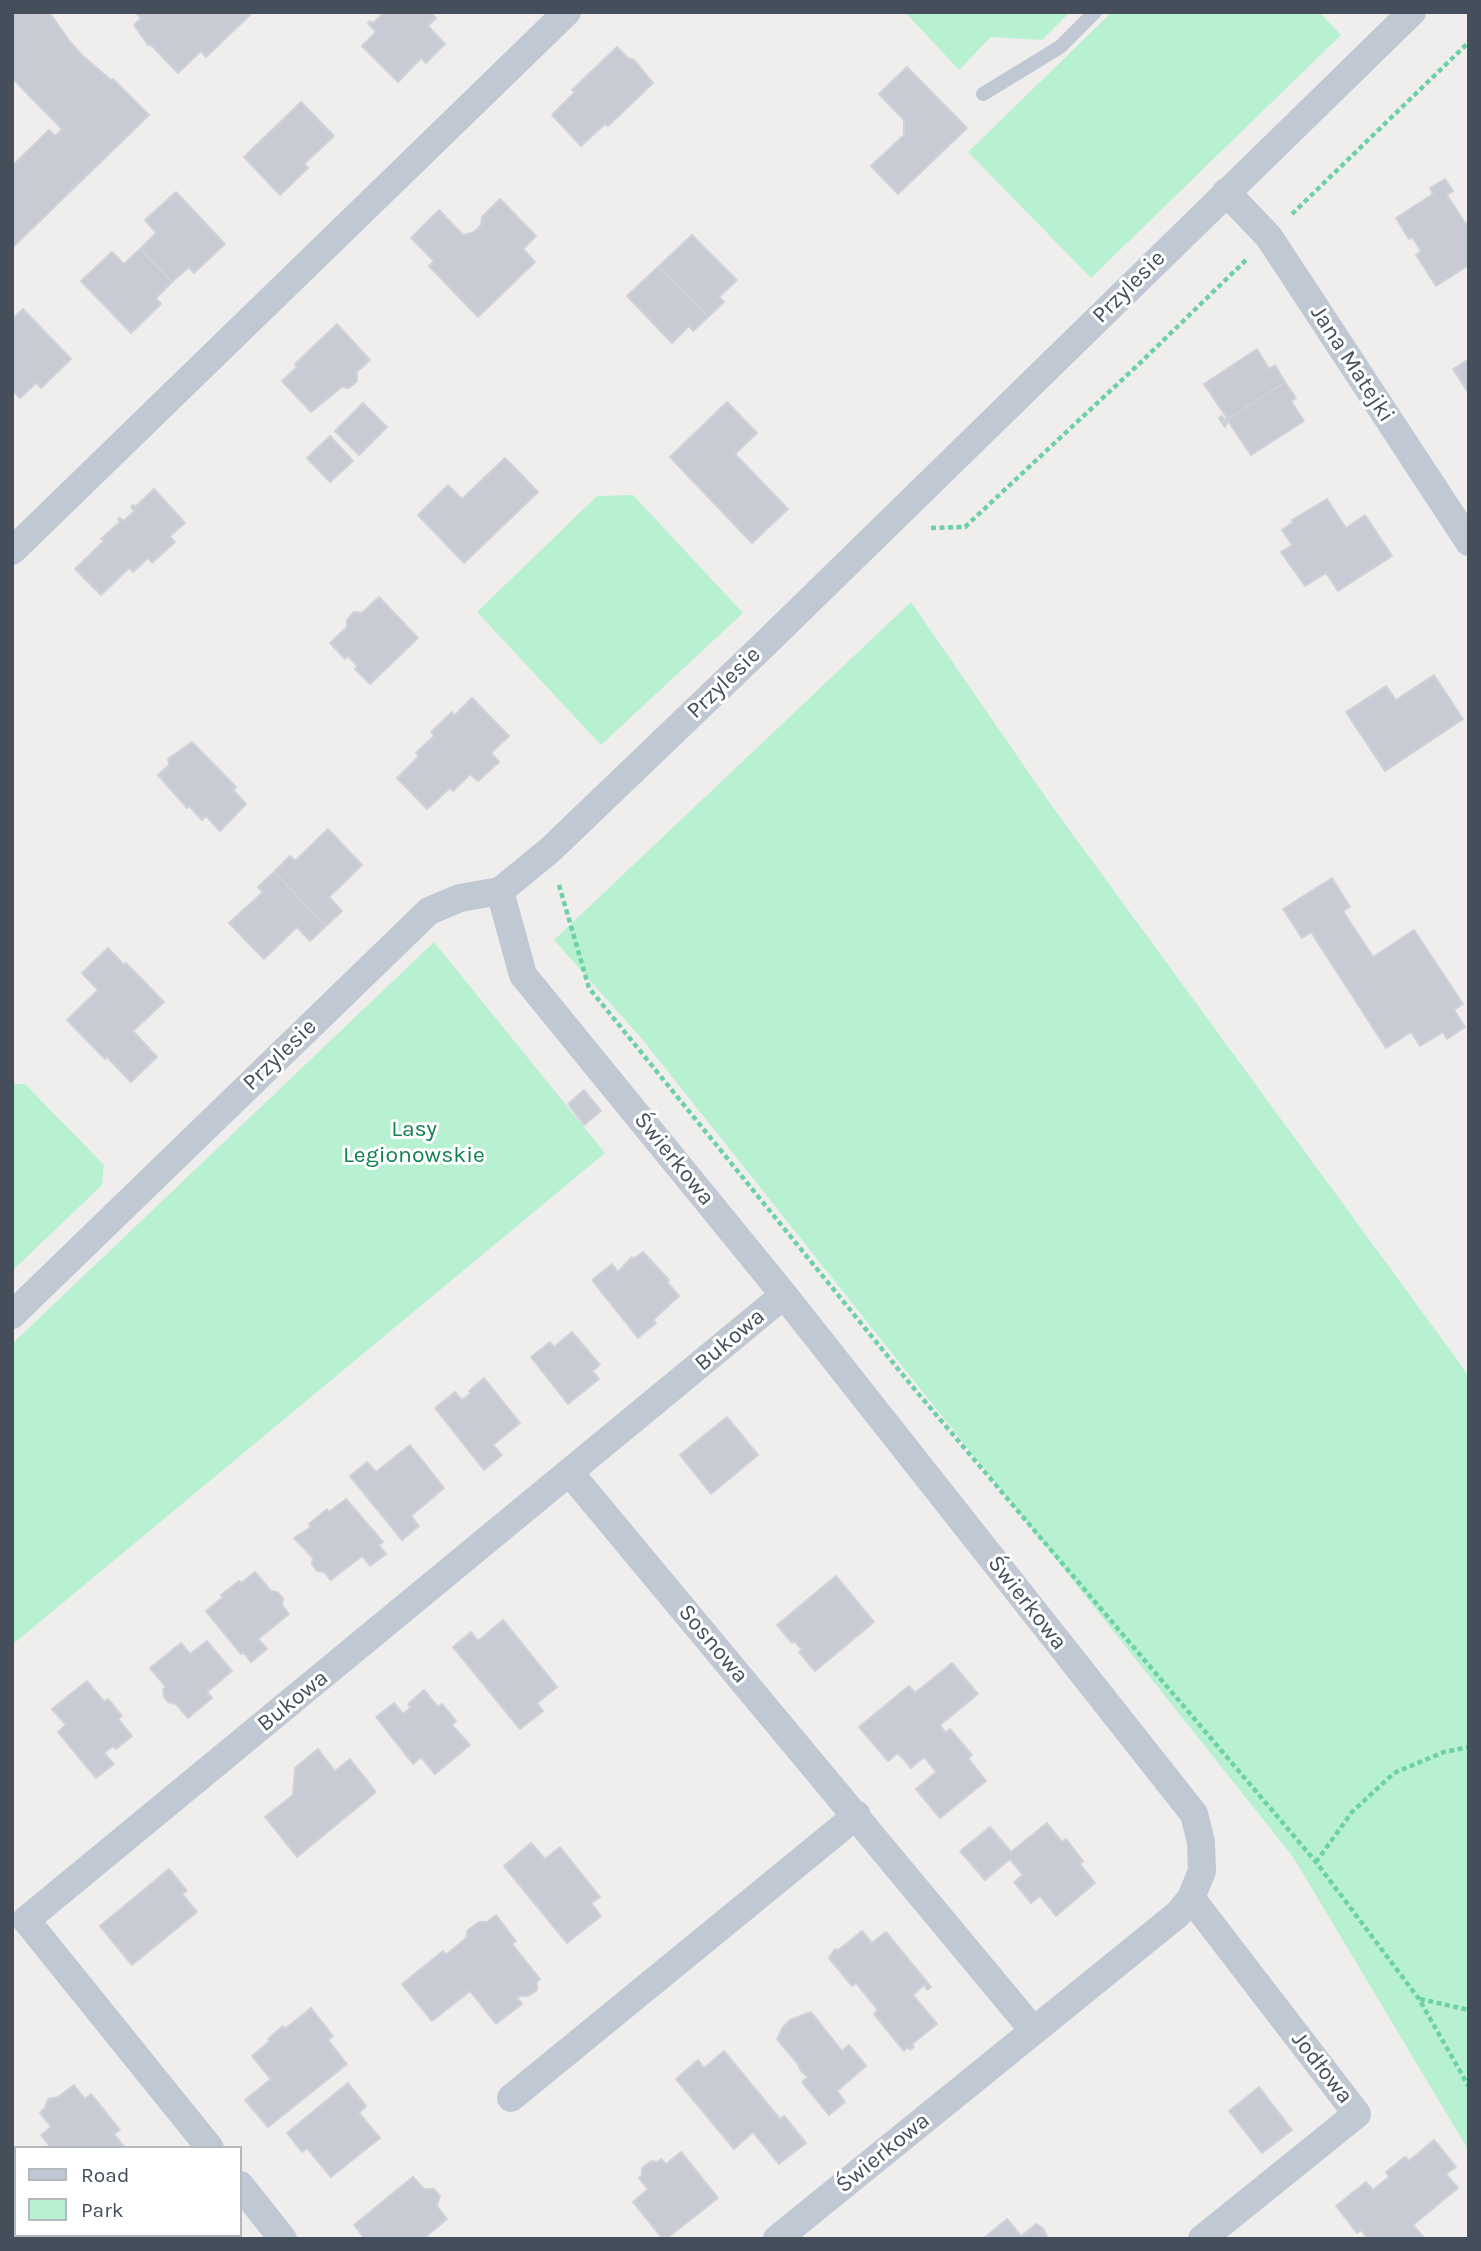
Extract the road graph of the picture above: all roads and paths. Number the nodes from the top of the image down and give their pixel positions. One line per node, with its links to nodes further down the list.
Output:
1 (567, 12): 10 (street)
2 (1095, 12): 5 (lane)
3 (1412, 12): 6 (street, Przylesie)
4 (1469, 42): 7 (path)
5 (983, 94)
6 (1226, 192): 7 (street, Jana Matejki); 11 (street, Przylesie)
7 (1269, 237): 8 (path); 9 (street, Jana Matejki)
8 (925, 529)
9 (1469, 542)
10 (12, 551)
11 (550, 850): 12 (street, Przylesie); 18 (path)
12 (500, 891): 13 (street, Świerkowa); 14 (street, Przylesie)
13 (784, 1295): 15 (street, Bukowa); 19 (street, Świerkowa)
14 (12, 1315)
15 (570, 1473): 17 (street, Sosnowa); 25 (street, Bukowa)
16 (1469, 1746): 18 (path)
17 (857, 1815): 22 (street, Sosnowa); 24 (street)
18 (1316, 1862): 20 (path)
19 (1191, 1898): 22 (street, Świerkowa); 29 (street, Jodłowa)
20 (1419, 1999): 21 (path); 23 (path)
21 (1469, 2010)
22 (1034, 2031): 28 (street, Świerkowa)
23 (1469, 2087)
24 (511, 2098)
25 (208, 2146)
26 (242, 2188): 27 (street)
27 (283, 2239)
28 (777, 2239)
29 (1202, 2239)

